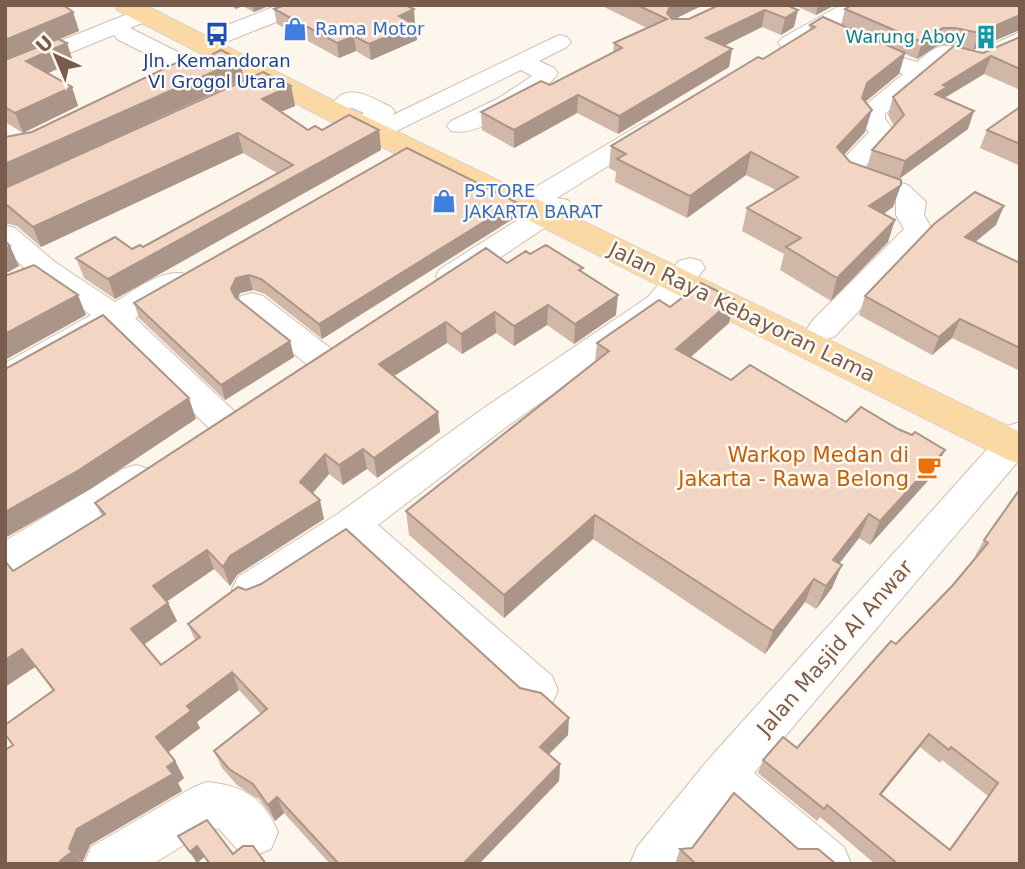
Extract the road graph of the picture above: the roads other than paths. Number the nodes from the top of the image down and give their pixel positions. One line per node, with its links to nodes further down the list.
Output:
1 (298, 5): 6 (street)
2 (857, 5): 5 (street)
3 (141, 16): 6 (main road, Jalan Raya Kebayoran Lama); 12 (street); 14 (street); 17 (main road, Jalan Raya Kebayoran Lama); 18 (street)
4 (793, 16): 5 (street)
5 (816, 27): 7 (street); 11 (street)
6 (218, 37): 17 (main road, Jalan Raya Kebayoran Lama)
7 (840, 38)
8 (1020, 39): 15 (street)
9 (559, 42): 13 (street)
10 (876, 54): 15 (street)
11 (769, 56)
12 (68, 59)
13 (521, 61): 22 (street); 23 (street)
14 (5, 72)
15 (920, 72): 34 (street)
16 (36, 73): 19 (street)
17 (276, 75): 20 (street); 22 (main road, Jalan Raya Kebayoran Lama)
18 (164, 78)
19 (5, 86)
20 (236, 94)
21 (675, 113): 25 (street)
22 (377, 125): 24 (street); 25 (main road, Jalan Raya Kebayoran Lama)
23 (460, 126)
24 (374, 168)
25 (542, 206): 29 (main road, Jalan Raya Kebayoran Lama); 31 (street)
26 (5, 234): 28 (street)
27 (197, 268): 33 (street)
28 (44, 269): 30 (street); 33 (street)
29 (684, 274): 34 (main road, Jalan Raya Kebayoran Lama); 41 (street)
30 (15, 284)
31 (426, 292)
32 (252, 303): 37 (street)
33 (114, 316): 36 (street); 38 (street)
34 (799, 325): 35 (main road, Jalan Raya Kebayoran Lama); 35 (main road, Jalan Raya Kebayoran Lama)
35 (873, 366): 39 (main road, Jalan Raya Kebayoran Lama)
36 (5, 378)
37 (289, 379)
38 (223, 421)
39 (1018, 439): 45 (street, Jalan Masjid Al Anwar)
40 (158, 465): 42 (street)
41 (352, 524): 43 (street); 44 (street)
42 (5, 561)
43 (252, 589)
44 (537, 690)
45 (723, 776): 48 (street, Jalan Masjid Al Anwar); 49 (street)
46 (254, 832): 47 (street)
47 (108, 864)
48 (654, 864)
49 (827, 864)

